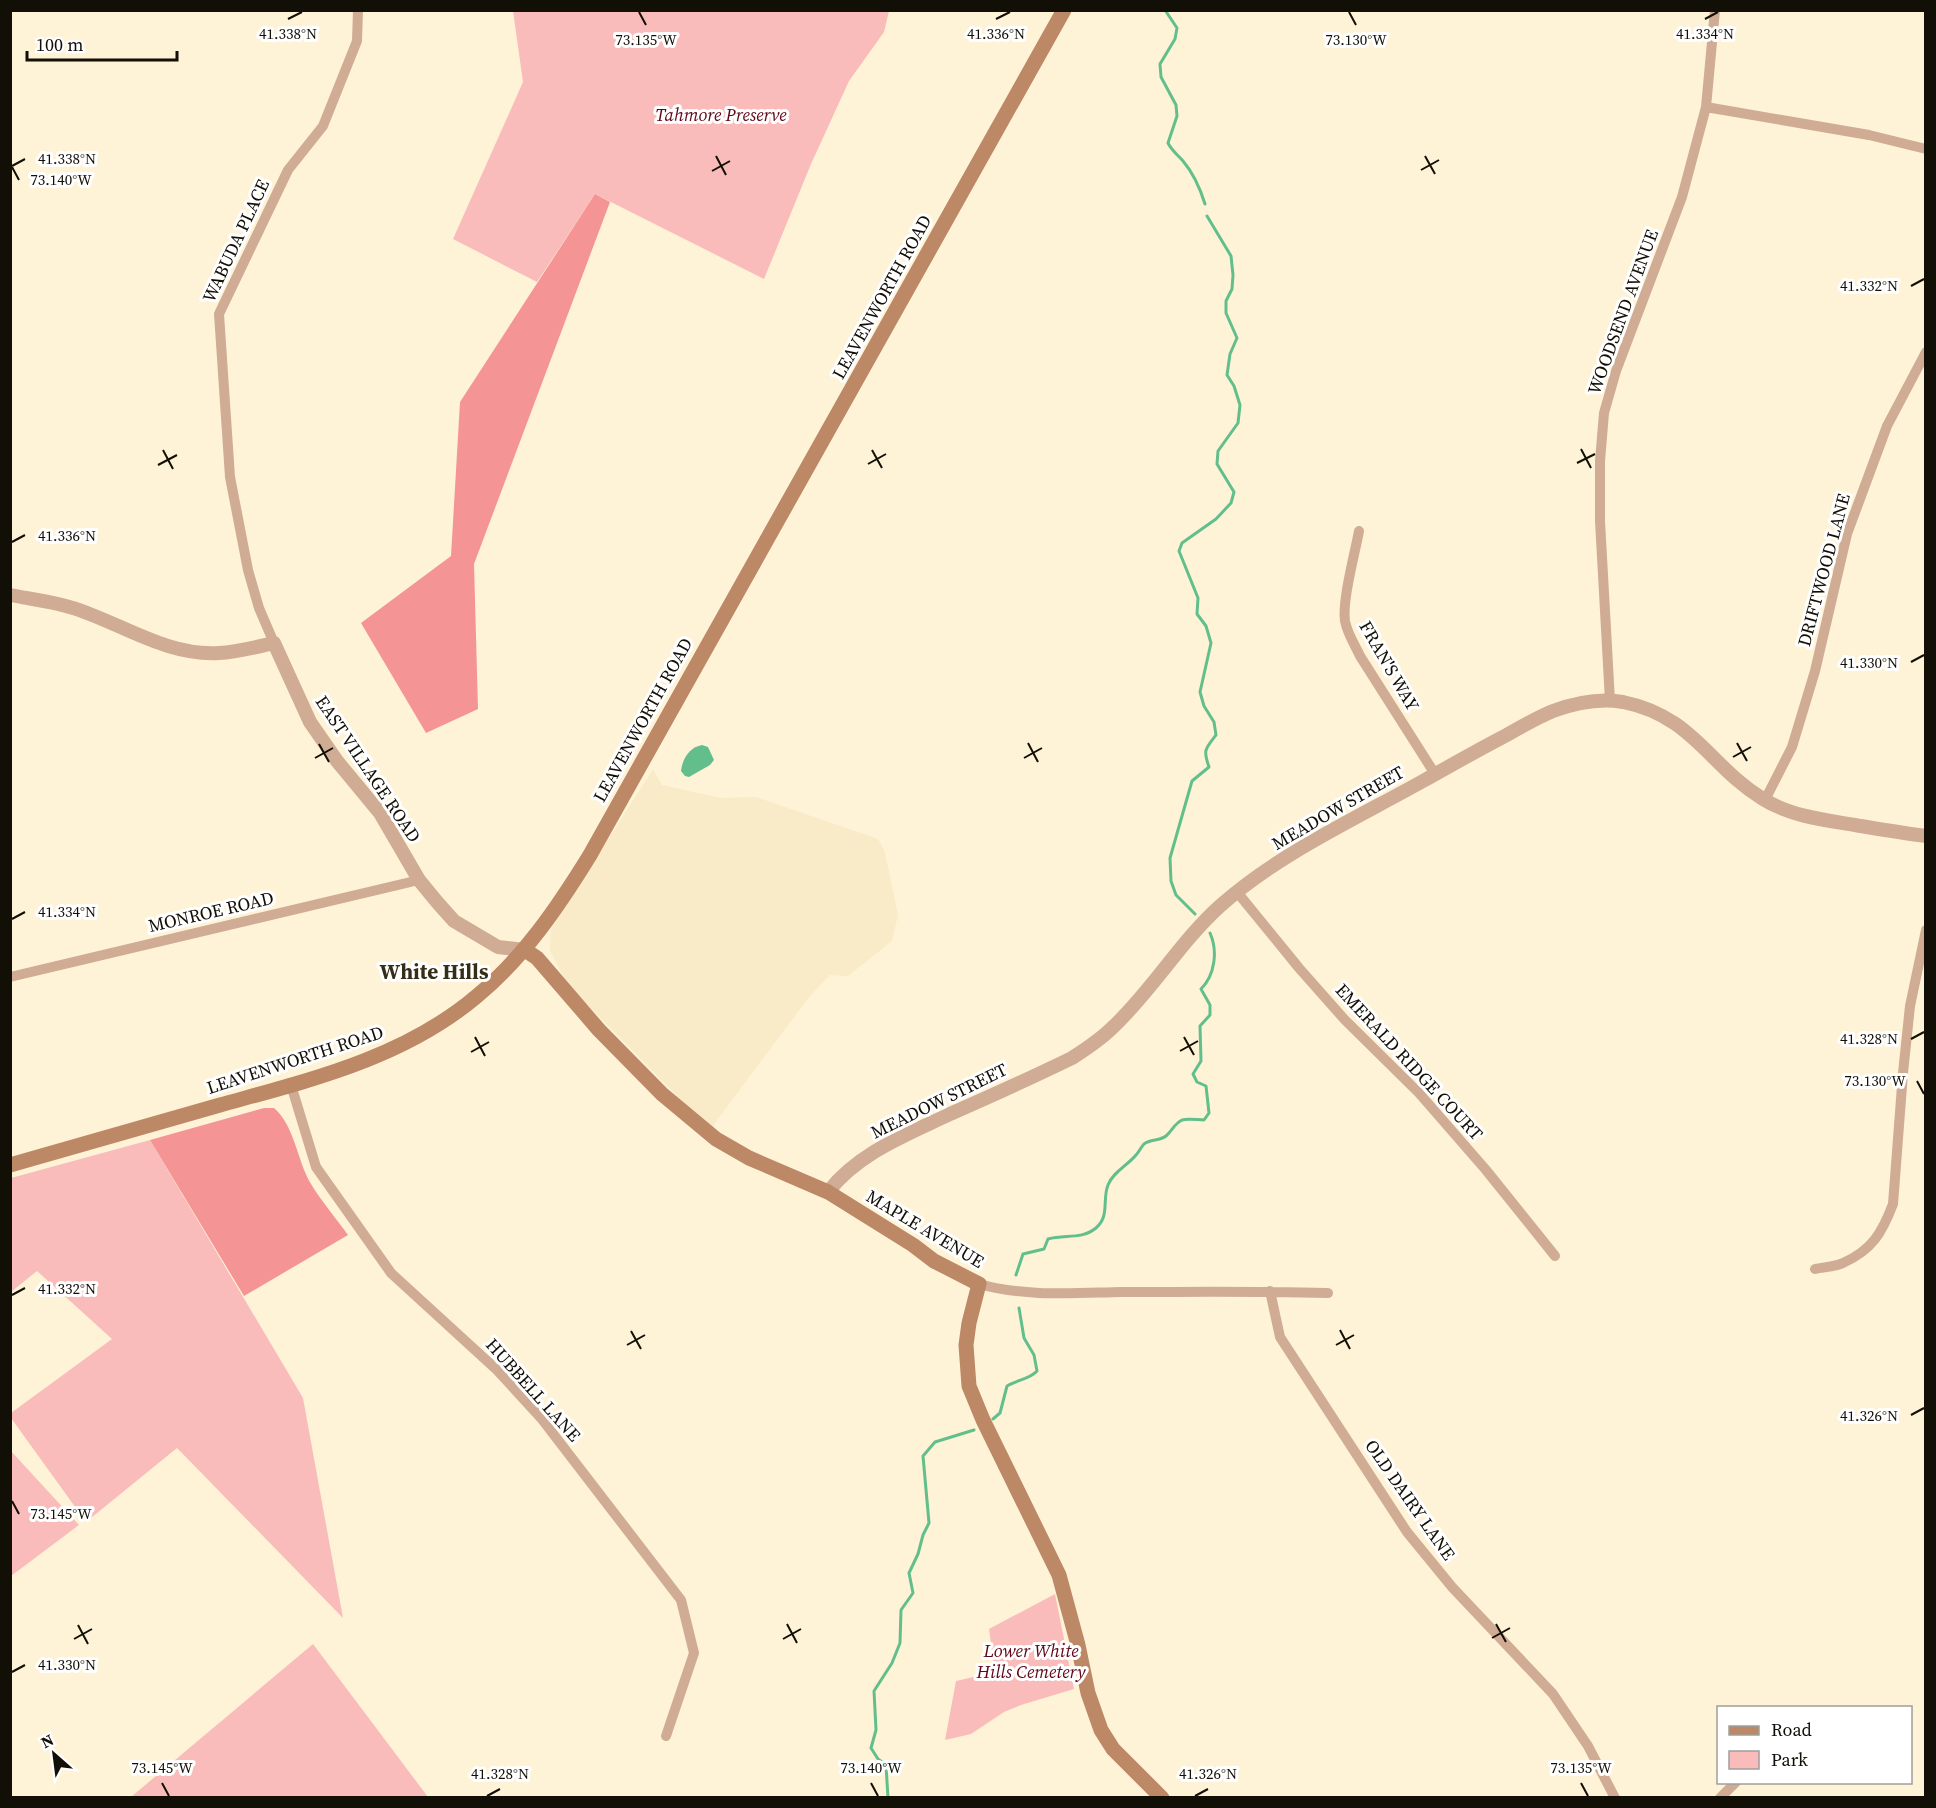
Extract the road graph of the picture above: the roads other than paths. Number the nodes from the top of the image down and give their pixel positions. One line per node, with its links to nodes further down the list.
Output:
1 (358, 10): 9 (street, WABUDA PLACE)
2 (1064, 10): 17 (main road, LEAVENWORTH ROAD)
3 (1714, 10): 4 (street, WOODSEND AVENUE)
4 (1706, 107): 5 (street); 10 (street, WOODSEND AVENUE)
5 (1926, 149)
6 (1926, 352): 12 (street, DRIFTWOOD LANE)
7 (1359, 531): 11 (street, FRAN'S WAY)
8 (10, 595): 9 (street)
9 (274, 643): 14 (street, EAST VILLAGE ROAD)
10 (1610, 700): 11 (street, MEADOW STREET); 12 (street, MEADOW STREET)
11 (1436, 774): 15 (street, MEADOW STREET)
12 (1765, 800): 13 (street, MEADOW STREET)
13 (1926, 836)
14 (419, 880): 17 (street, EAST VILLAGE ROAD); 18 (street, MONROE ROAD)
15 (1237, 892): 21 (street, MEADOW STREET); 22 (street, EMERALD RIDGE COURT)
16 (1926, 930): 23 (street)
17 (525, 950): 19 (main road, LEAVENWORTH ROAD); 21 (main road, MAPLE AVENUE)
18 (10, 977)
19 (291, 1085): 20 (main road, LEAVENWORTH ROAD); 27 (street, HUBBELL LANE)
20 (10, 1165)
21 (828, 1192): 24 (main road, MAPLE AVENUE)
22 (1555, 1256)
23 (1815, 1269)
24 (979, 1284): 25 (street); 29 (main road, MAPLE AVENUE)
25 (1270, 1291): 26 (street); 30 (street, OLD DAIRY LANE)
26 (1328, 1293)
27 (666, 1736)
28 (1734, 1784): 31 (street)
29 (1161, 1797)
30 (1615, 1797)
31 (1720, 1797)

